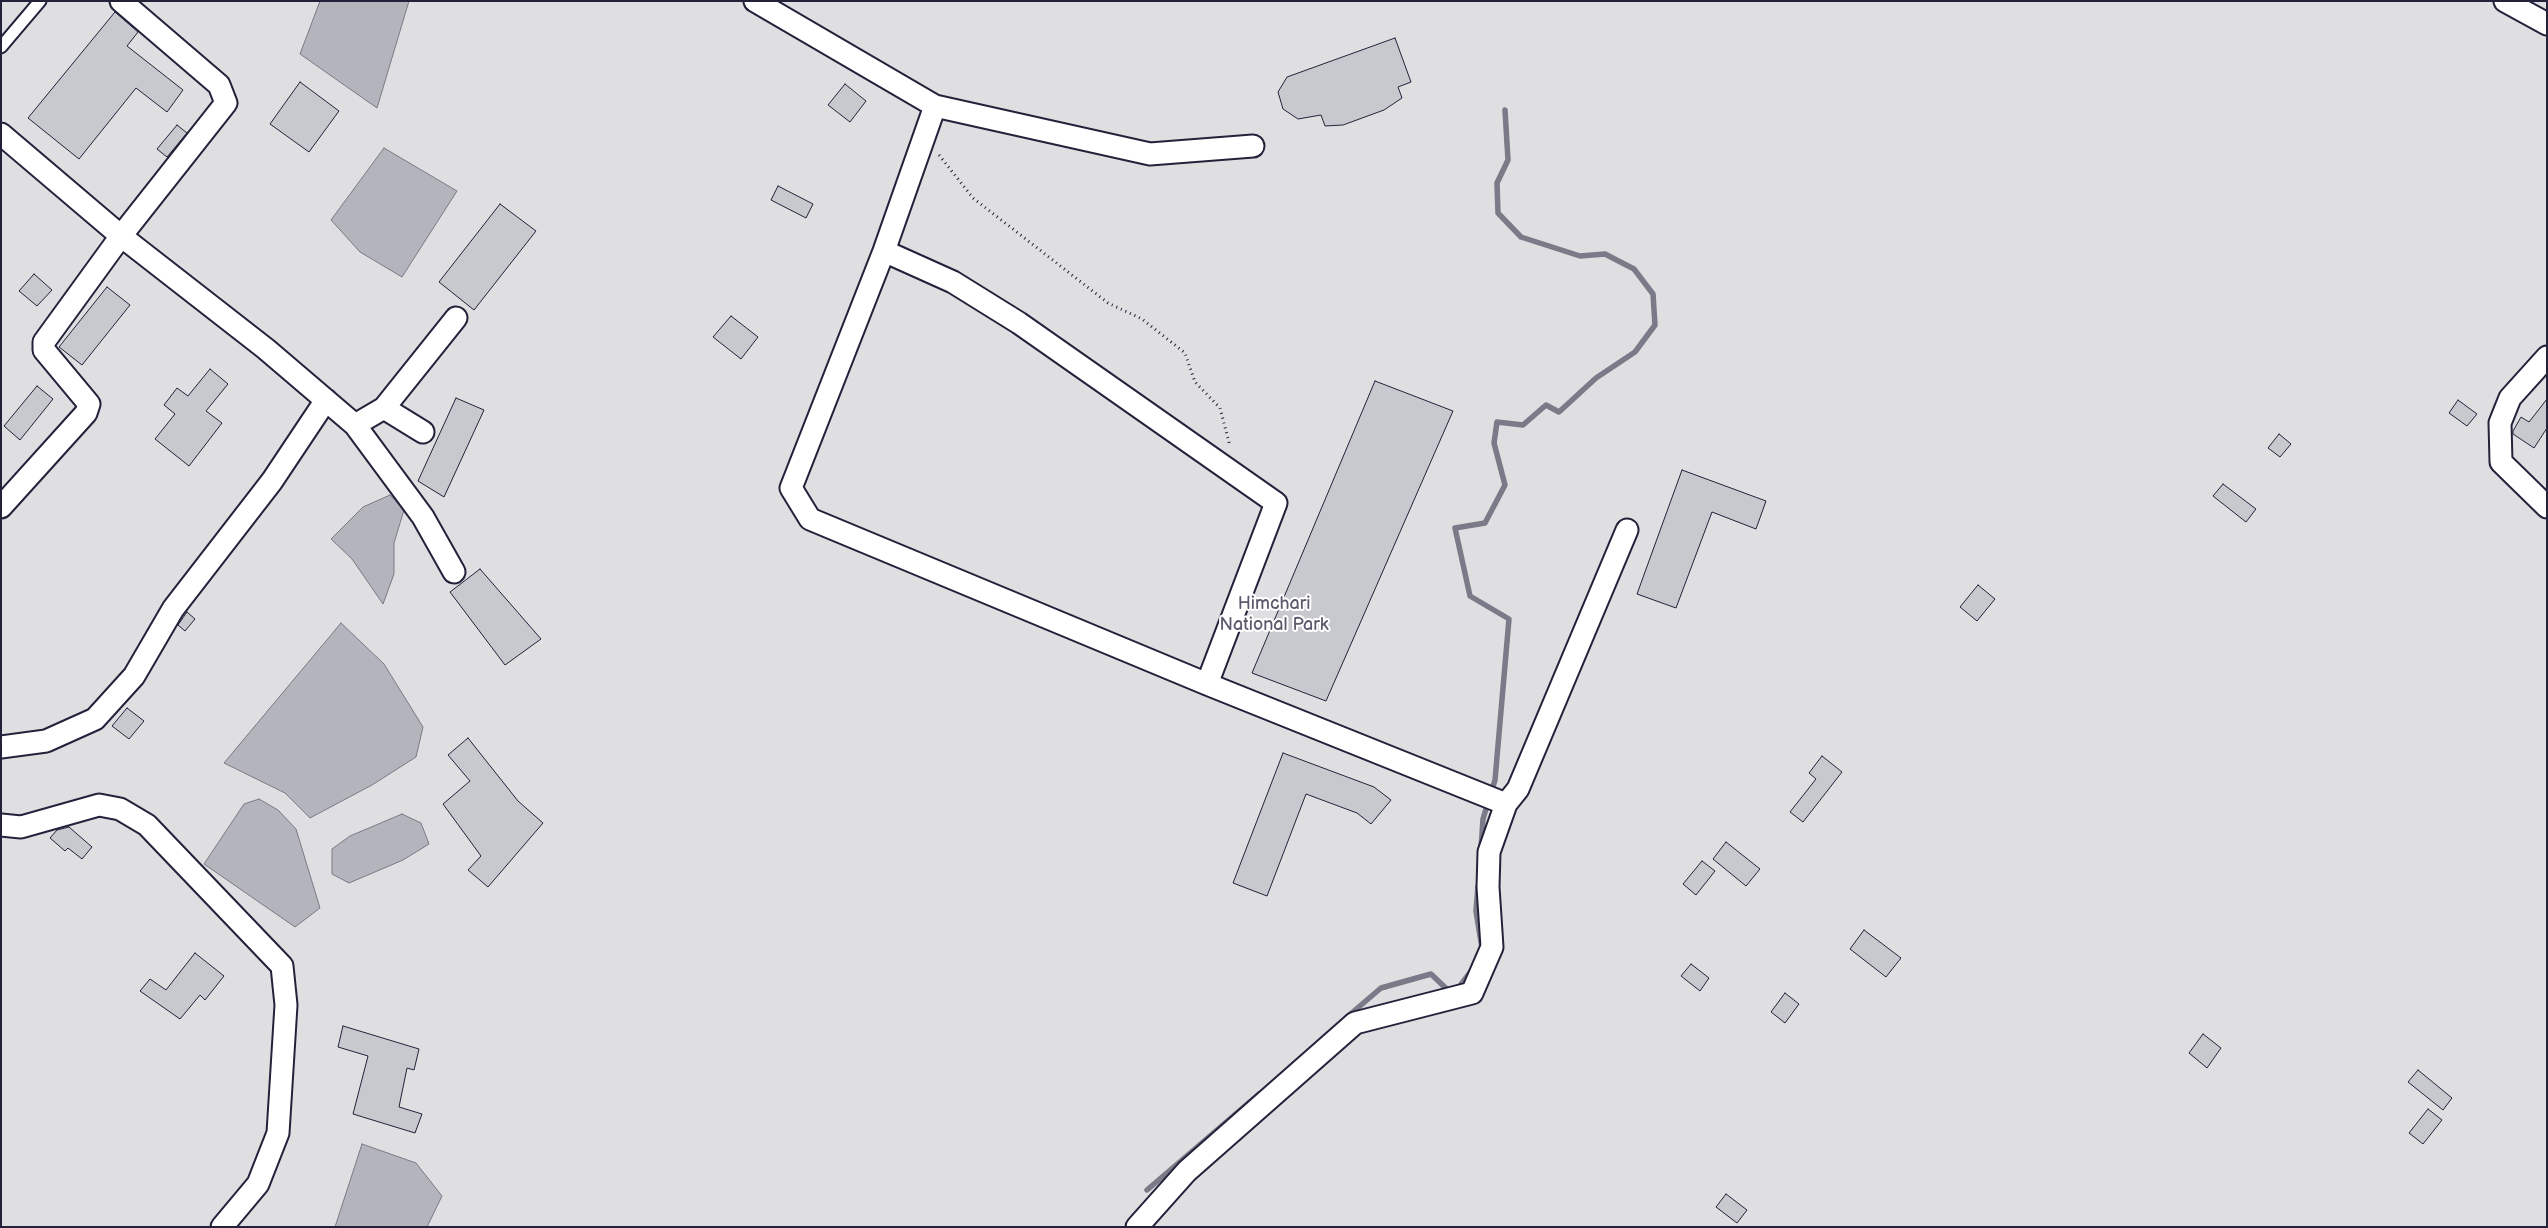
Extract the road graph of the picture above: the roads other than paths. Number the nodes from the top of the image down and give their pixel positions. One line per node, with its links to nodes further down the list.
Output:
1 (40, 1): 6 (lane)
2 (122, 1): 10 (street)
3 (755, 1): 7 (street)
4 (2505, 1): 5 (street)
5 (2547, 24)
6 (1, 47)
7 (935, 106): 9 (street); 11 (street)
8 (1, 134): 10 (street)
9 (1253, 146)
10 (121, 236): 14 (street); 19 (street)
11 (884, 251): 22 (street); 22 (street)
12 (456, 318): 15 (street)
13 (2547, 357): 18 (street)
14 (326, 400): 16 (street); 23 (street)
15 (384, 408): 16 (street); 17 (street)
16 (355, 425): 21 (street)
17 (423, 432)
18 (2547, 506)
19 (1, 507)
20 (1627, 530): 24 (street)
21 (454, 572)
22 (1207, 684): 24 (street)
23 (1, 747)
24 (1506, 804): 27 (street)
25 (1, 825): 26 (street)
26 (222, 1227)
27 (1137, 1227)

